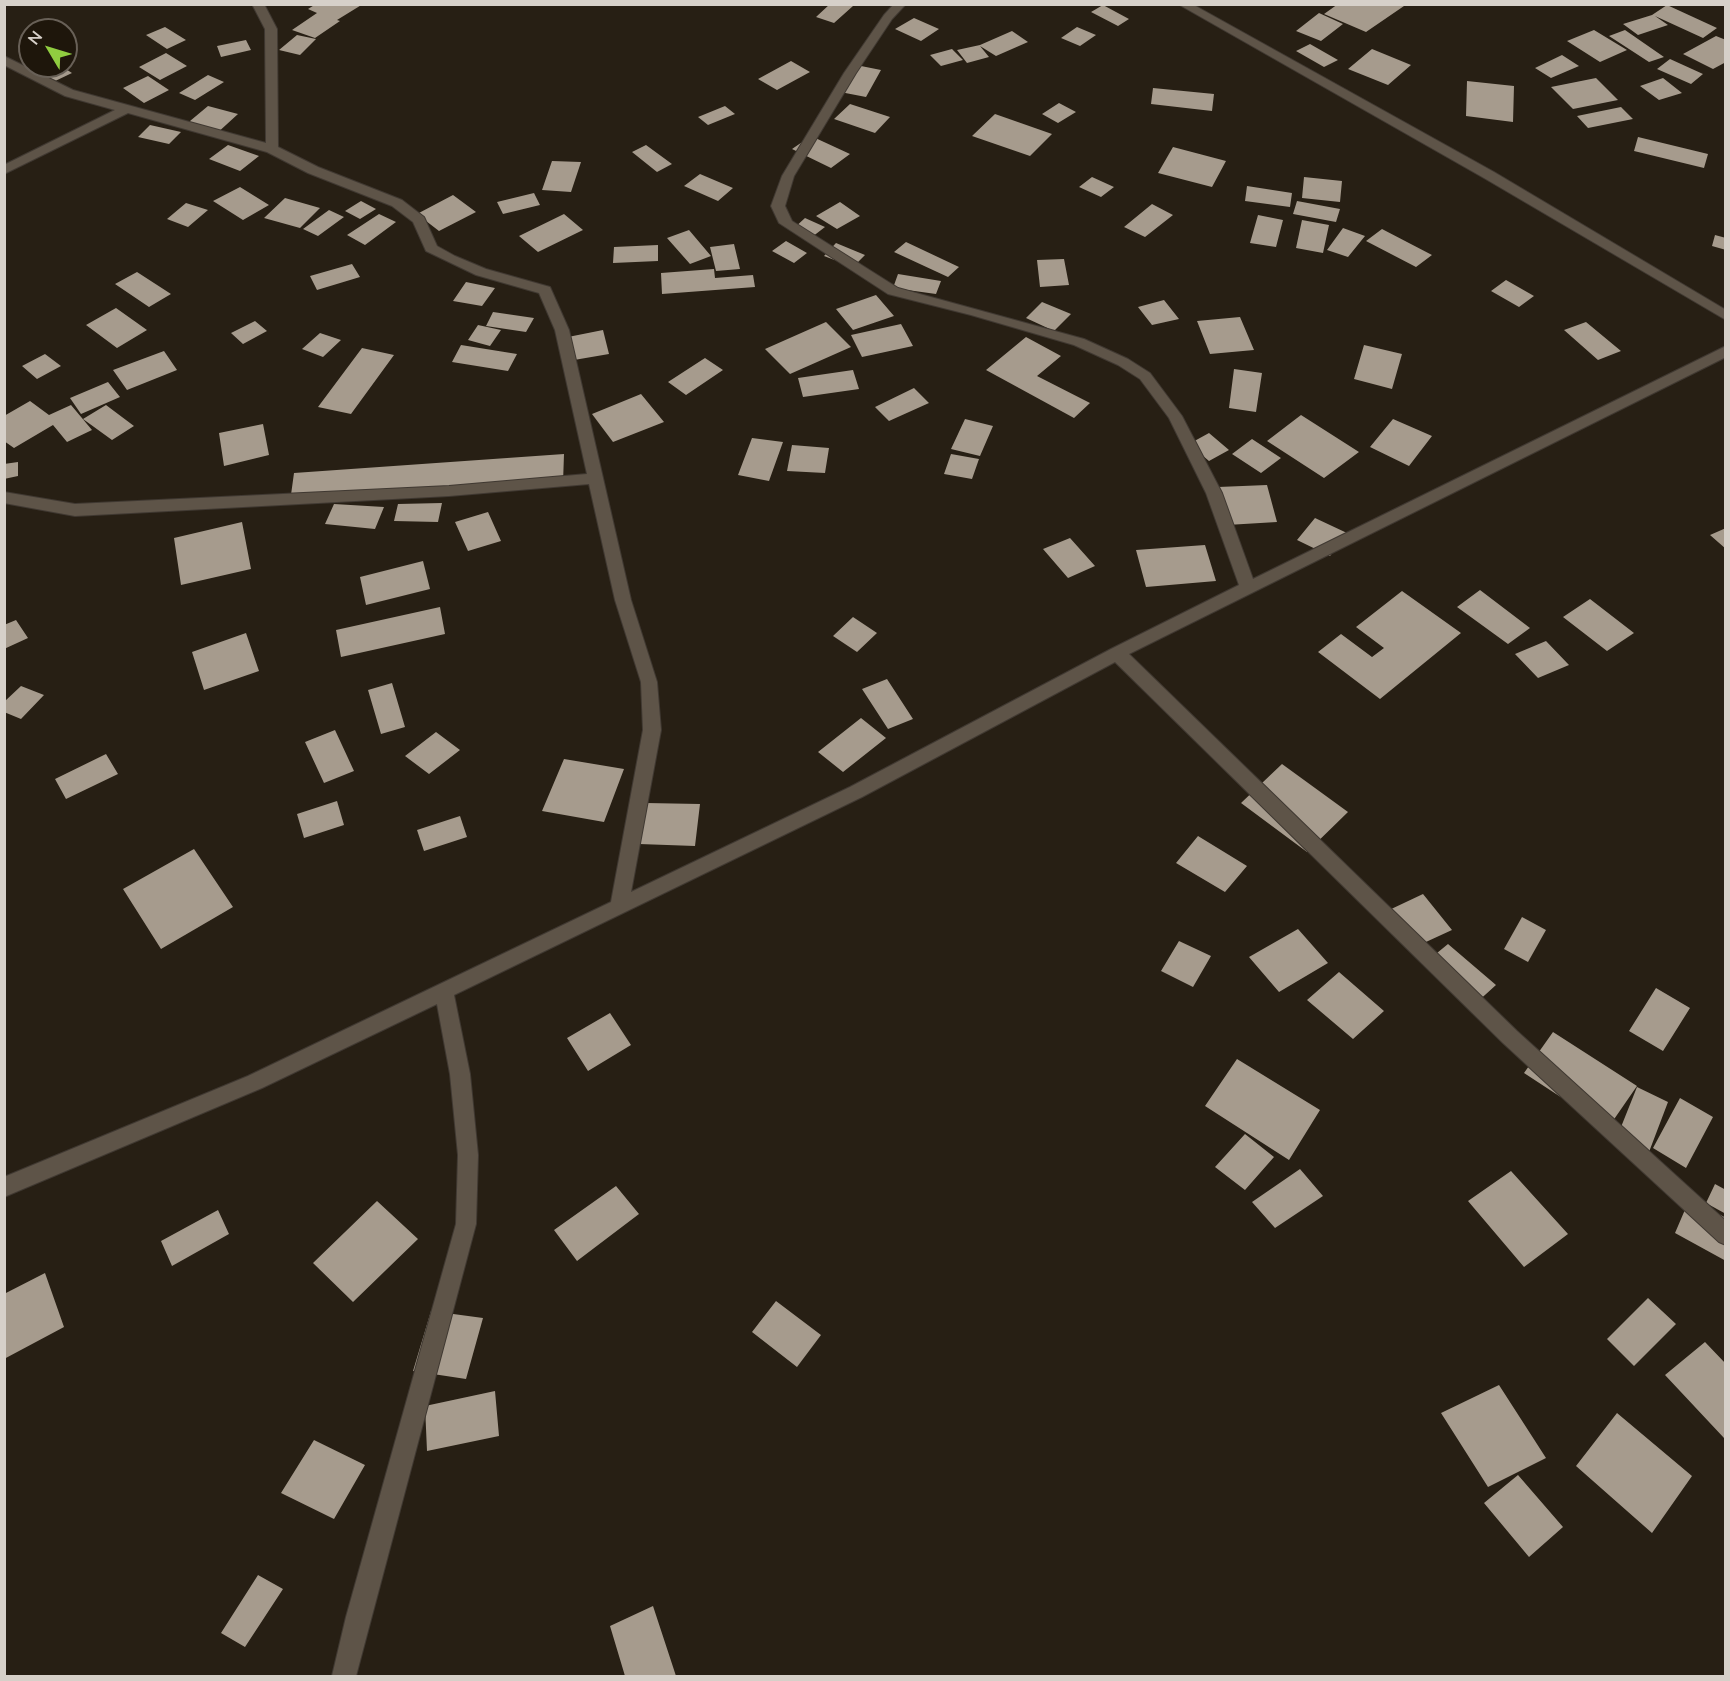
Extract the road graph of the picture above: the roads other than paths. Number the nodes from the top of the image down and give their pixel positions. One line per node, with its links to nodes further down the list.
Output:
1 (258, 4): 6 (street)
2 (901, 4): 12 (street)
3 (1189, 6): 8 (street)
4 (4, 60): 5 (street)
5 (126, 109): 6 (street); 7 (street)
6 (272, 149): 10 (street)
7 (4, 170)
8 (1725, 316)
9 (1725, 351): 12 (street)
10 (597, 478): 11 (street); 14 (street)
11 (4, 497)
12 (1248, 587): 13 (street)
13 (1117, 653): 14 (street); 17 (street)
14 (619, 906): 15 (street)
15 (444, 991): 16 (street); 18 (street)
16 (4, 1186)
17 (1725, 1235)
18 (344, 1677)

